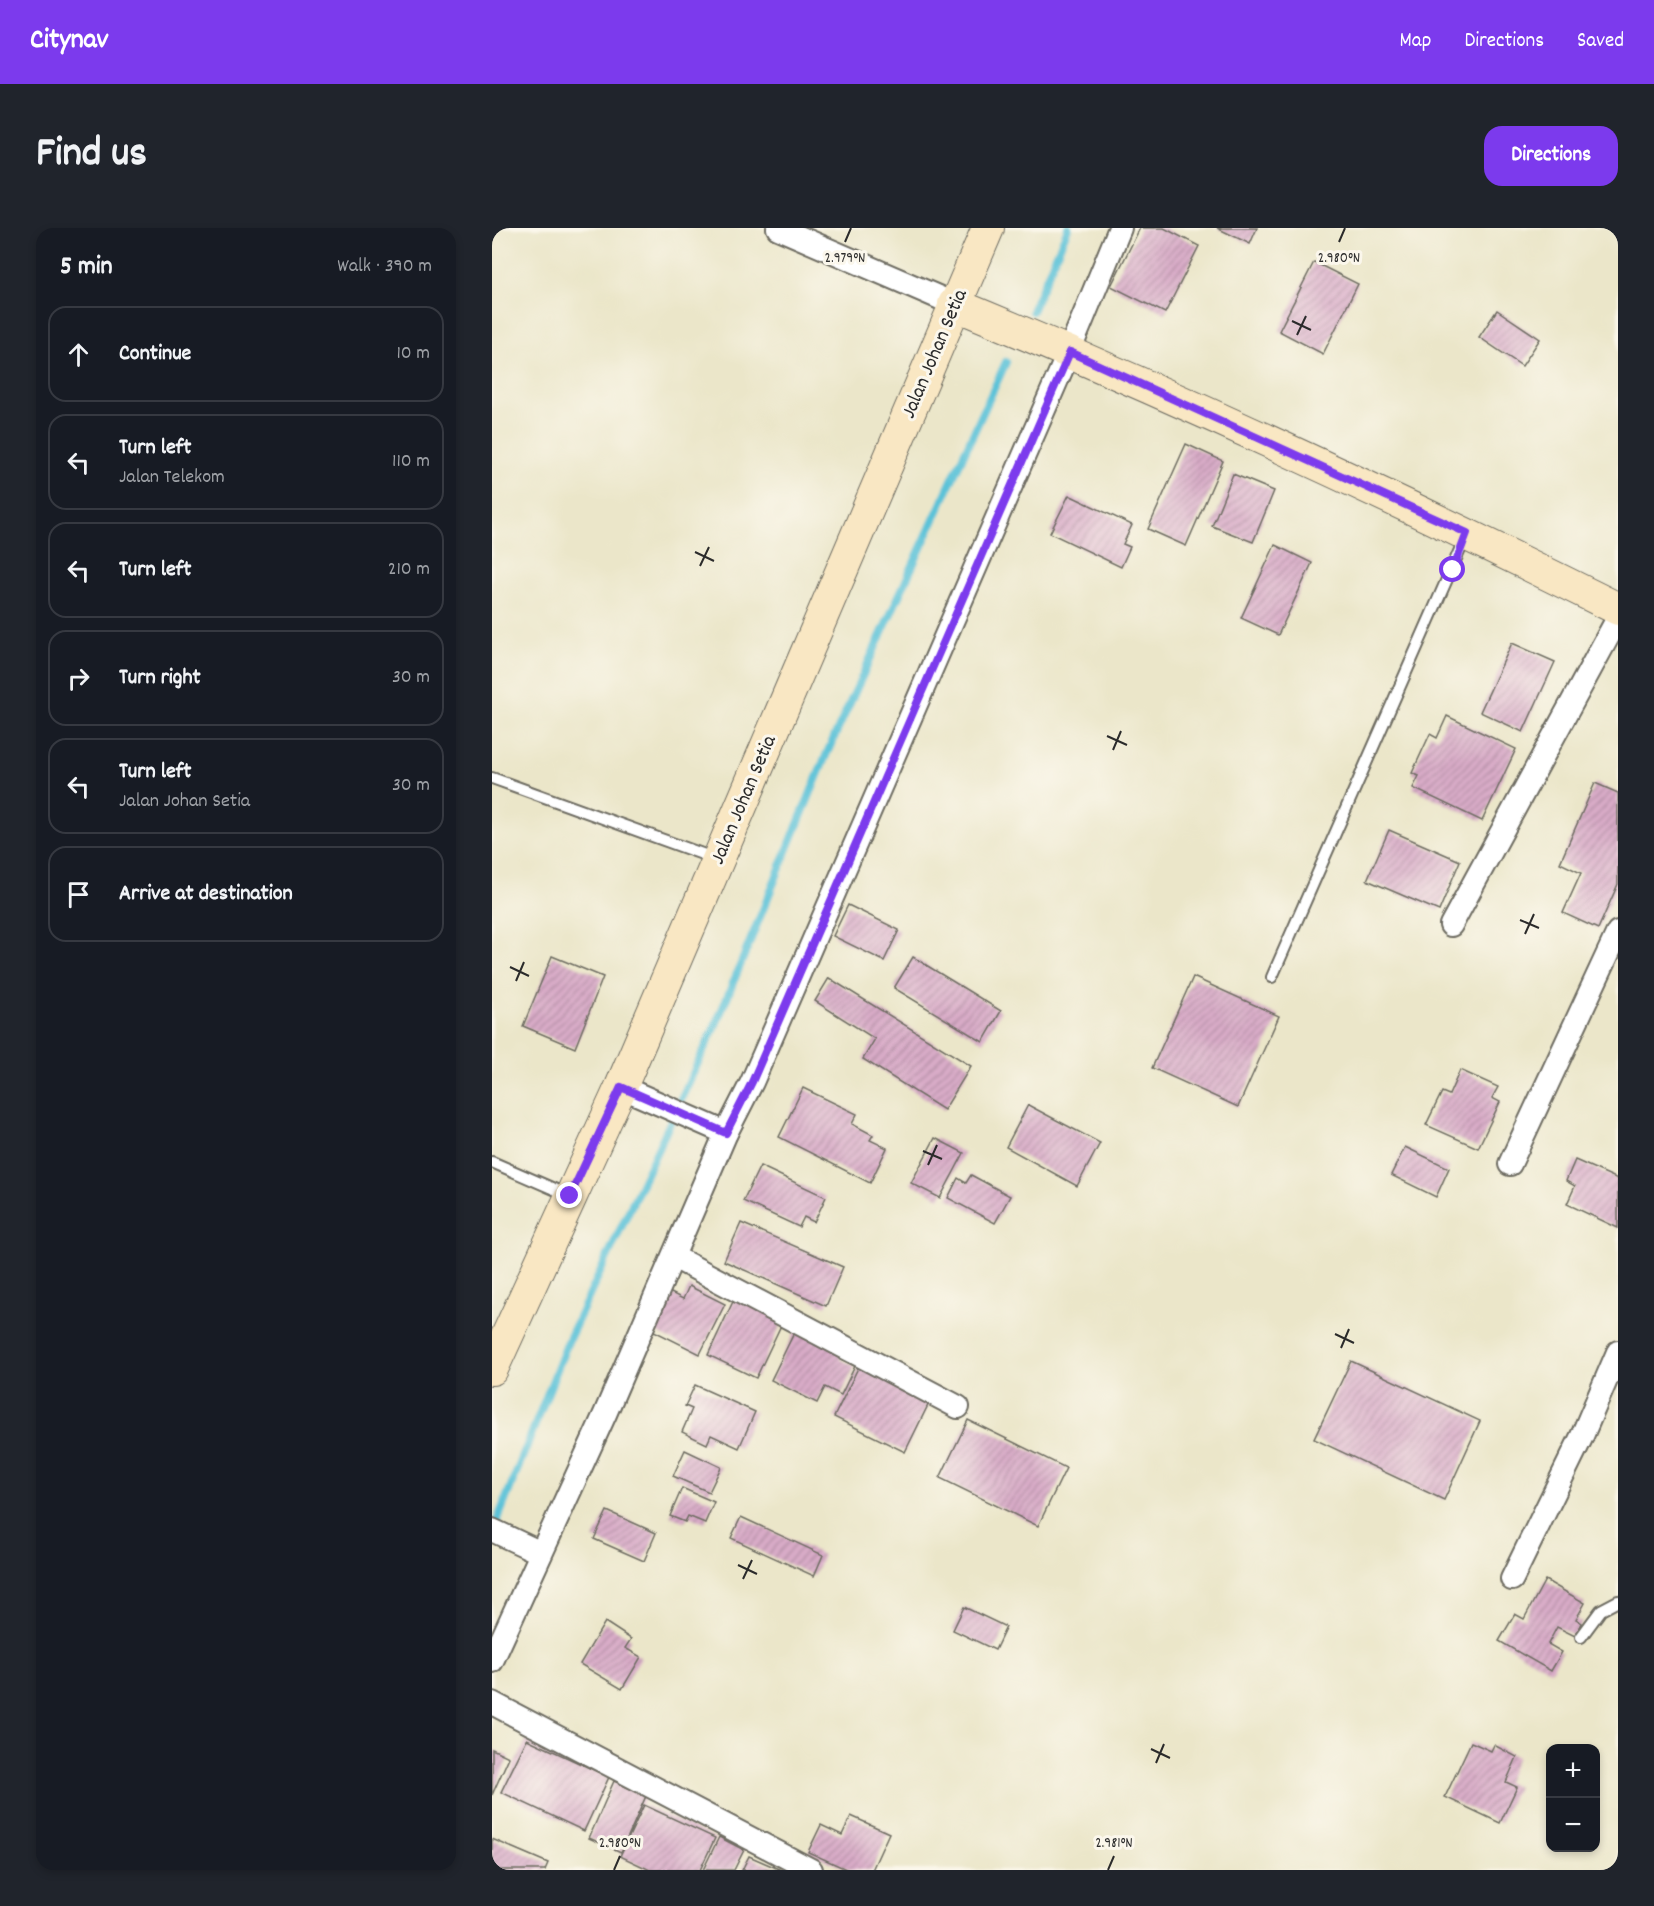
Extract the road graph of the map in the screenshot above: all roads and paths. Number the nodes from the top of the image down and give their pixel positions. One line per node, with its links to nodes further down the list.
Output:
1 (778, 228): 4 (street)
2 (988, 228): 4 (main road, Jalan Johan Setia)
3 (1120, 228): 5 (street)
4 (954, 304): 5 (main road); 10 (main road, Jalan Johan Setia)
5 (1070, 352): 6 (main road); 15 (street)
6 (1467, 533): 7 (main road); 13 (lane)
7 (1618, 609)
8 (1618, 618): 11 (street)
9 (492, 778): 10 (lane)
10 (717, 859): 14 (main road, Jalan Johan Setia)
11 (1451, 925)
12 (1618, 932): 17 (street)
13 (1272, 977)
14 (635, 1093): 15 (street); 18 (main road, Jalan Johan Setia)
15 (726, 1133): 19 (street)
16 (492, 1162): 18 (lane)
17 (1510, 1164)
18 (570, 1196): 21 (main road, Jalan Johan Setia)
19 (674, 1257): 22 (street); 24 (street)
20 (1618, 1352): 25 (street)
21 (492, 1369)
22 (958, 1407)
23 (492, 1530): 24 (street)
24 (533, 1550): 28 (street)
25 (1512, 1579)
26 (1618, 1601): 27 (lane)
27 (1581, 1637)
28 (492, 1661)
29 (492, 1703): 30 (street)
30 (811, 1870)

